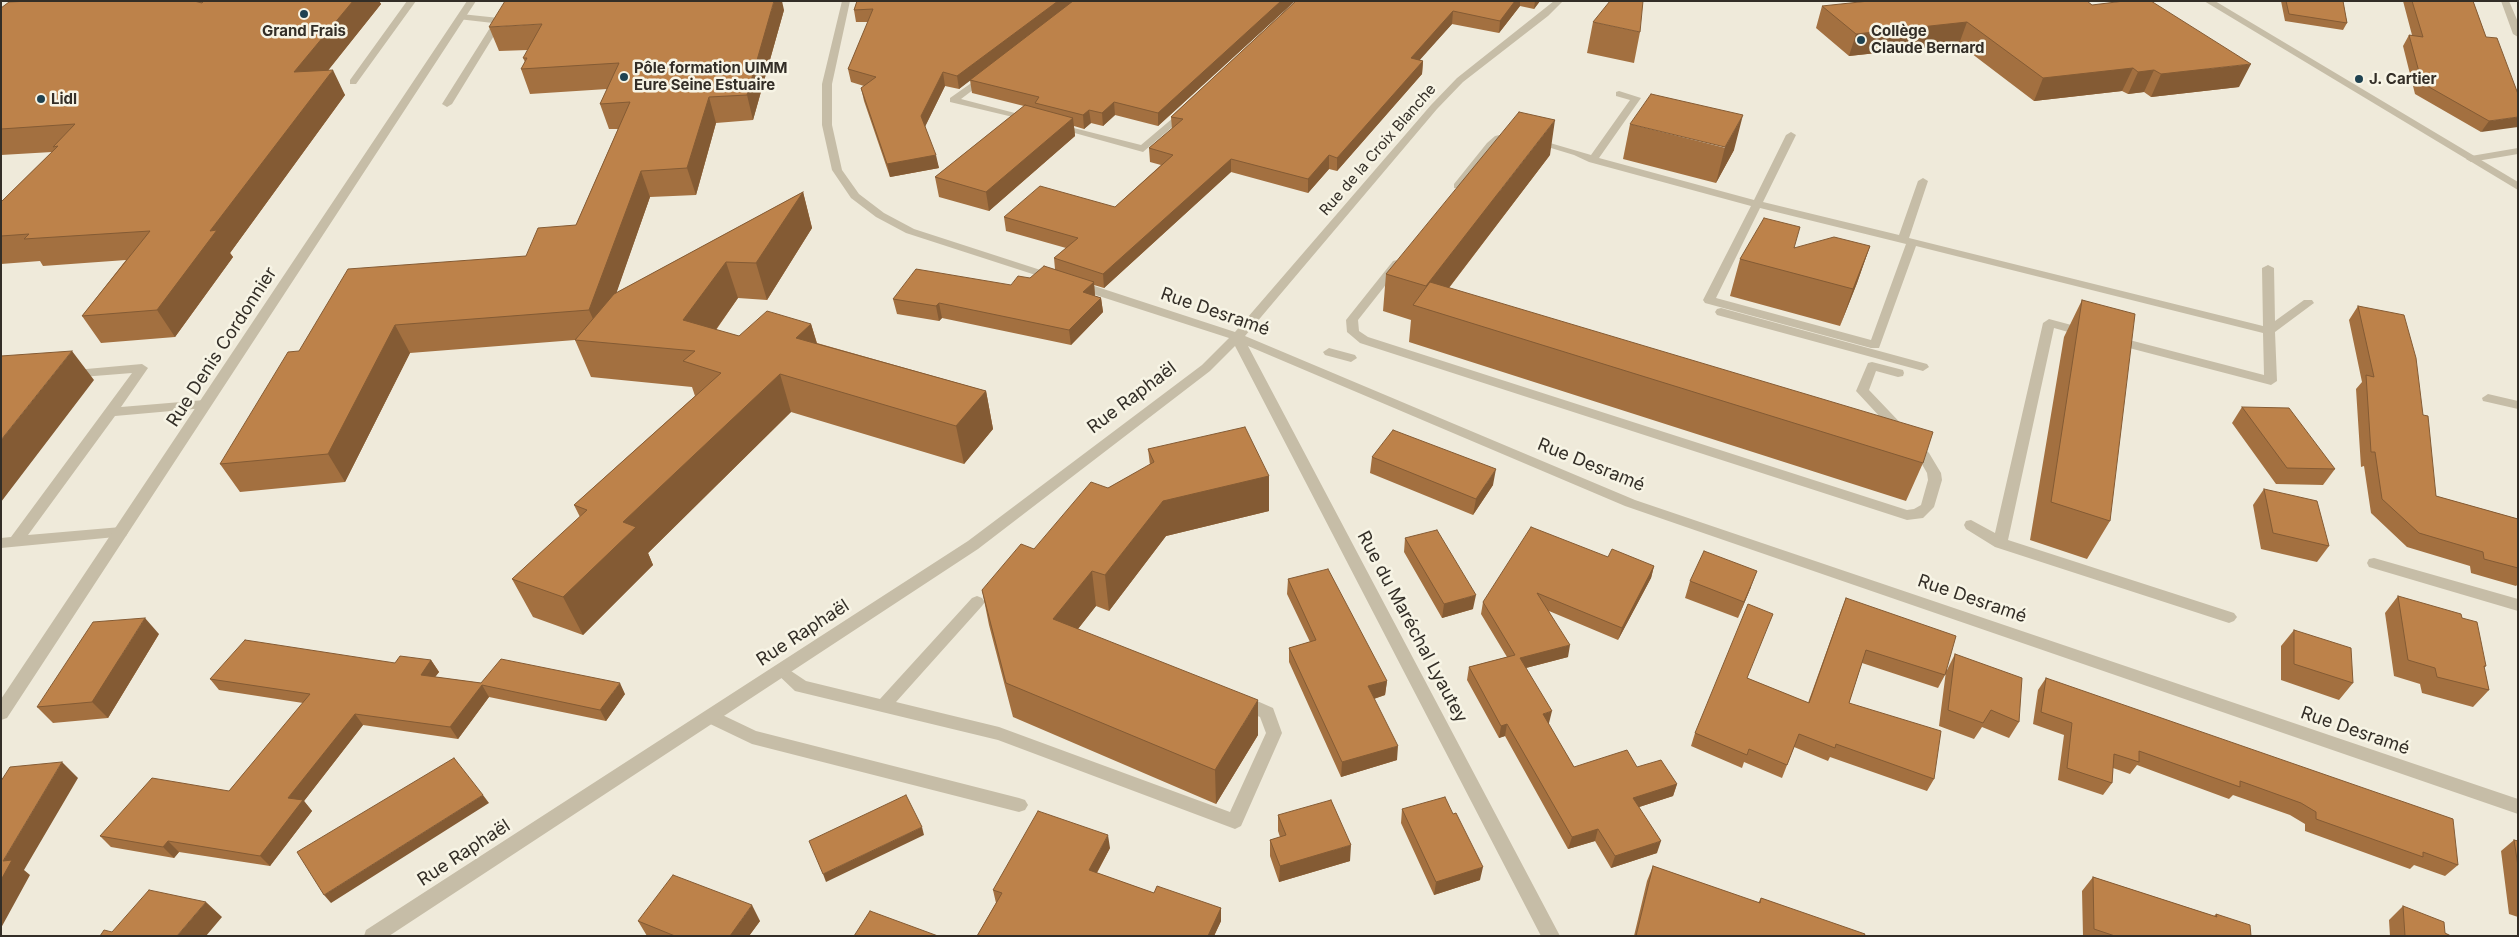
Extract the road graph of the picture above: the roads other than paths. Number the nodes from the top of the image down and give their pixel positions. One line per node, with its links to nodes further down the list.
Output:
1 (412, 1): 10 (street)
2 (472, 1): 7 (street, Rue Denis Cordonnier)
3 (846, 1): 28 (street, Rue Desramé)
4 (1559, 1): 28 (street, Rue de la Croix Blanche)
5 (2208, 1): 16 (street)
6 (2505, 1): 8 (street)
7 (461, 17): 13 (street); 35 (street, Rue Denis Cordonnier)
8 (2518, 34)
9 (992, 71): 12 (street)
10 (353, 82)
11 (1619, 94): 17 (street)
12 (1194, 102)
13 (447, 104)
14 (1791, 135): 21 (street)
15 (2518, 151): 16 (street)
16 (2471, 158): 19 (street)
17 (1594, 160): 20 (street); 21 (street)
18 (1922, 181): 22 (street)
19 (2518, 187)
20 (1448, 198)
21 (1757, 204): 22 (street); 22 (street)
22 (1908, 241): 27 (street)
23 (1406, 252): 33 (street)
24 (2268, 268): 27 (street)
25 (2308, 304): 27 (street)
26 (1721, 312): 31 (street)
27 (2269, 331): 42 (street)
28 (1237, 337): 47 (street, Rue Raphaël); 53 (street, Rue Desramé); 55 (street, Rue du Maréchal Lyautey)
29 (1329, 352): 30 (street)
30 (1351, 358)
31 (1923, 367)
32 (58, 374): 37 (street)
33 (1898, 374)
34 (2488, 398): 36 (street)
35 (205, 404): 37 (street); 39 (street, Rue Denis Cordonnier)
36 (2518, 405)
37 (111, 412): 40 (street)
38 (1971, 525): 42 (street)
39 (121, 532): 40 (street); 50 (street, Rue Denis Cordonnier)
40 (16, 541): 41 (street)
41 (1, 543)
42 (2000, 543): 46 (street)
43 (2374, 563): 45 (street)
44 (977, 602): 49 (street)
45 (2518, 605)
46 (2229, 617)
47 (782, 671): 49 (street); 51 (street, Rue Raphaël)
48 (1230, 697): 49 (street)
49 (883, 706)
50 (1, 713)
51 (712, 717): 52 (street); 54 (street, Rue Raphaël)
52 (1019, 805)
53 (2518, 808)
54 (373, 936)
55 (1551, 936)

